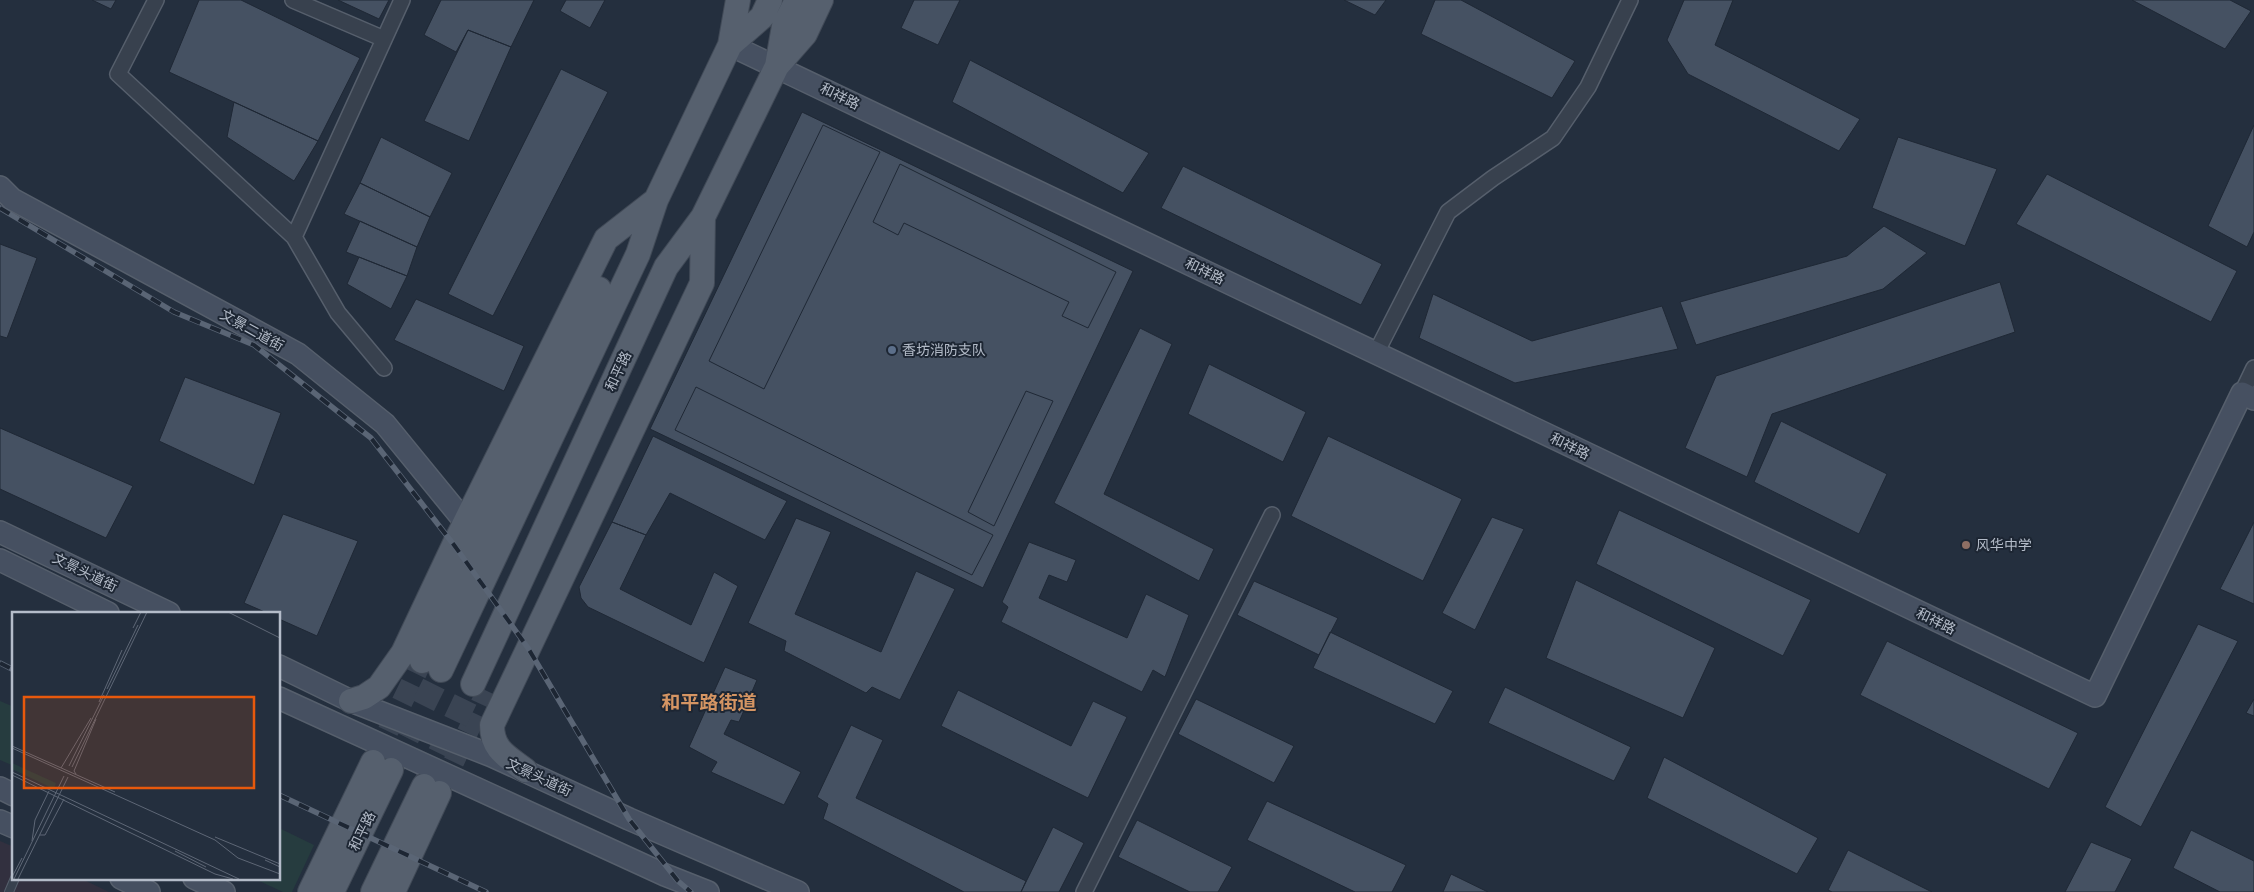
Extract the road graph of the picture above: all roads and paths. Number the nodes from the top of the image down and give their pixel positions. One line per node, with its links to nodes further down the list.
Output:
1 (156, 0): 15 (street)
2 (293, 0): 9 (street)
3 (402, 0): 9 (street)
4 (738, 0): 10 (main road)
5 (770, 0): 10 (main road)
6 (797, 0): 11 (main road)
7 (822, 0): 11 (main road)
8 (1630, 0): 16 (street)
9 (384, 39): 15 (street)
10 (730, 45): 11 (street, 和祥路); 13 (main road)
11 (777, 66): 14 (main road); 16 (street, 和祥路)
12 (0, 187): 21 (street, 文景二道街)
13 (656, 200): 21 (main road); 26 (main road)
14 (703, 217): 28 (main road); 31 (main road)
15 (294, 237): 17 (street)
16 (1376, 353): 19 (street, 和祥路)
17 (384, 368)
18 (2254, 368): 19 (street)
19 (2248, 396)
20 (1272, 515): 48 (street)
21 (465, 522): 30 (main road)
22 (0, 532): 25 (street, 文景头道街)
23 (0, 560): 24 (street, 文景头道街)
24 (106, 612)
25 (167, 612)
26 (431, 665)
27 (280, 666): 30 (street, 文景头道街)
28 (480, 688)
29 (280, 698): 46 (street)
30 (351, 701): 31 (street, 文景头道街)
31 (525, 770): 47 (street, 文景头道街)
32 (0, 788): 33 (street)
33 (12, 794)
34 (0, 821): 35 (street)
35 (12, 826)
36 (14, 880): 39 (lane)
37 (125, 880): 40 (street)
38 (198, 880): 41 (street)
39 (9, 892)
40 (150, 892)
41 (224, 892)
42 (310, 892): 43 (main road, 和平路)
43 (332, 892)
44 (373, 892): 45 (main road)
45 (393, 892)
46 (708, 892)
47 (798, 892)
48 (1084, 892)

